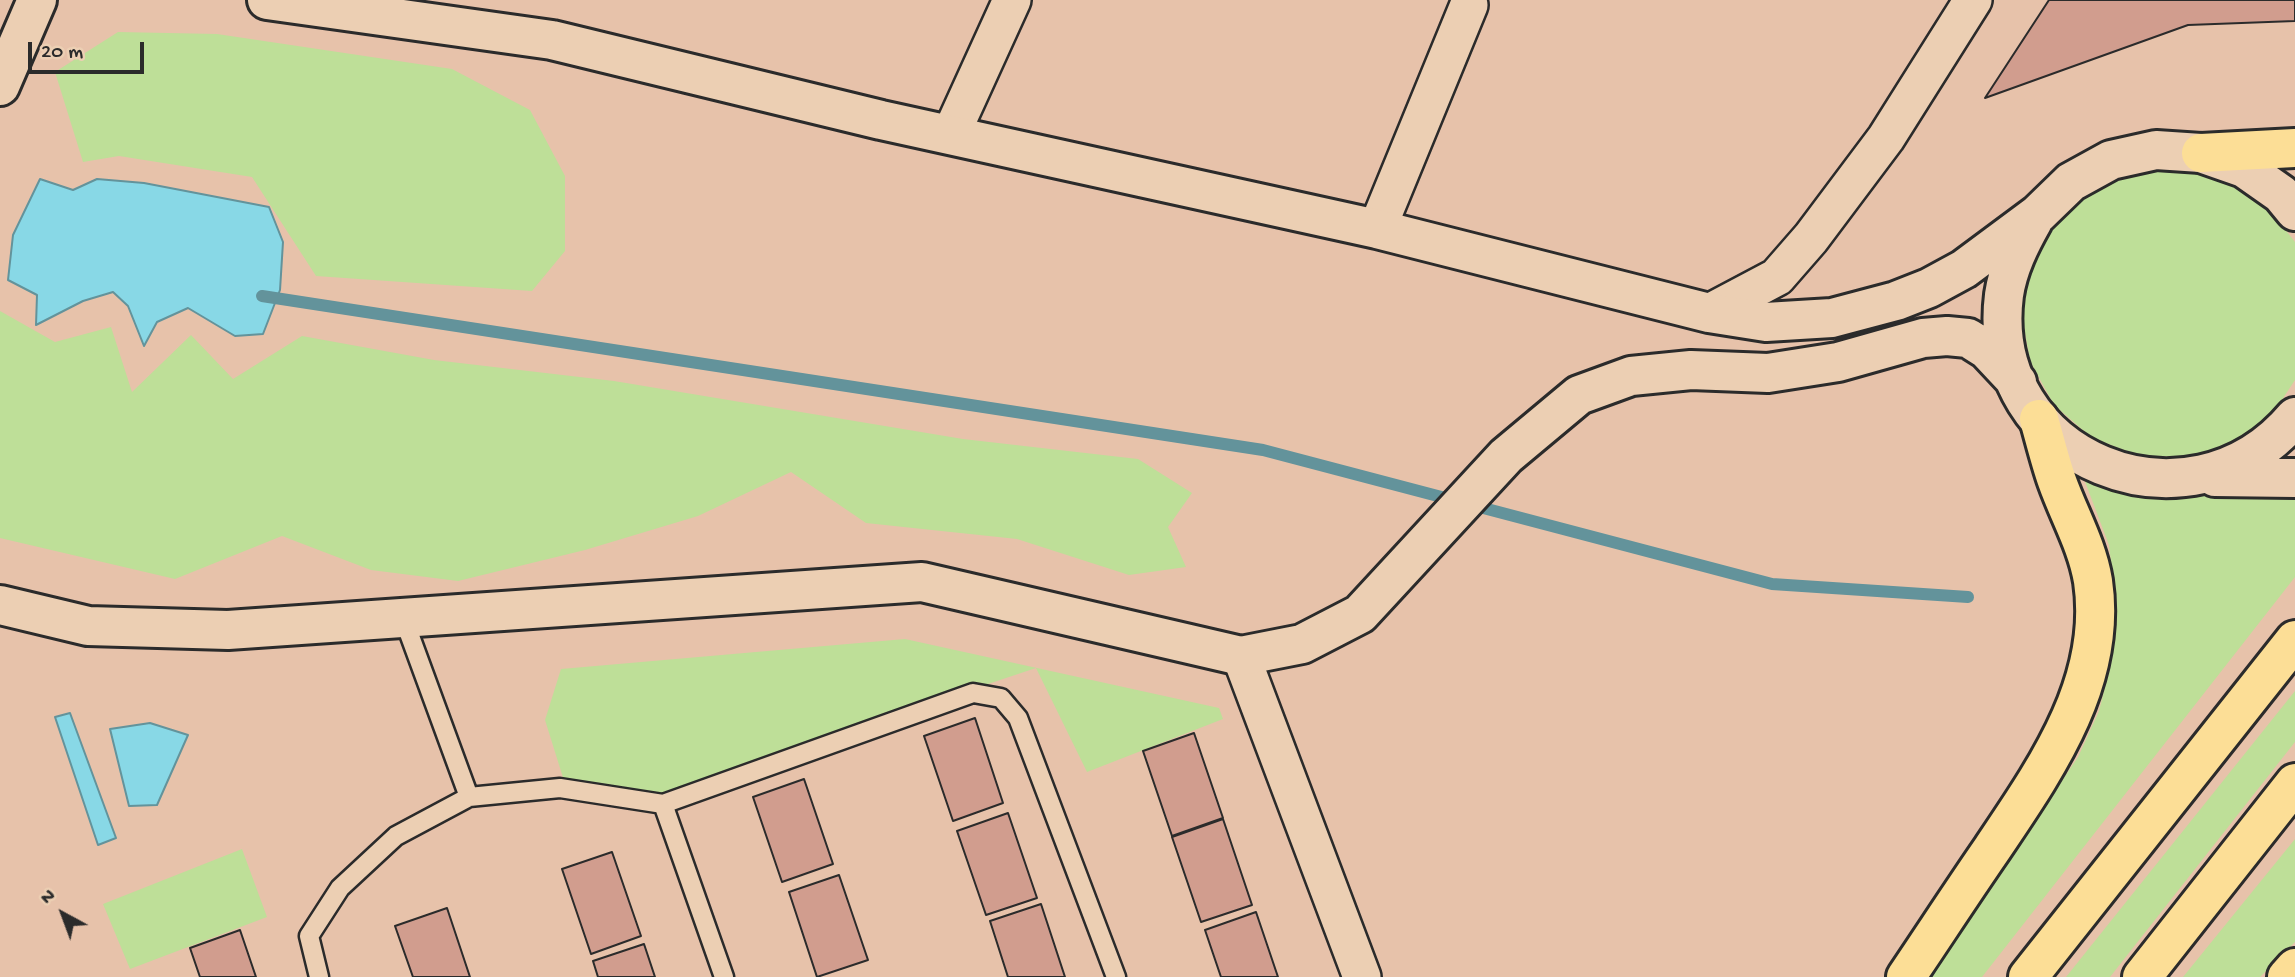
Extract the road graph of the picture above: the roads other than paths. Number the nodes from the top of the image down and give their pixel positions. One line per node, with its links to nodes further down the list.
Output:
1 (37, 0): 6 (main road)
2 (267, 0): 7 (main road)
3 (1012, 0): 7 (street)
4 (1973, 0): 13 (street)
5 (1477, 2): 12 (street)
6 (0, 86)
7 (951, 134): 12 (main road)
8 (2295, 148): 9 (highway)
9 (2202, 153): 10 (main road); 11 (main road)
10 (2295, 211)
11 (2038, 214): 13 (main road); 14 (main road)
12 (1377, 229): 13 (main road)
13 (1709, 313)
14 (2017, 382): 16 (main road); 22 (main road)
15 (2295, 417): 17 (main road)
16 (2039, 419): 17 (main road); 31 (highway)
17 (2199, 477): 18 (main road)
18 (2295, 478)
19 (0, 605): 20 (main road)
20 (403, 617): 22 (main road); 24 (lane)
21 (2295, 640): 32 (highway)
22 (1241, 656): 30 (street)
23 (2295, 783): 33 (highway)
24 (469, 797): 25 (lane); 27 (lane)
25 (663, 804): 28 (lane); 29 (lane)
26 (2295, 968): 34 (highway)
27 (319, 977)
28 (724, 977)
29 (1115, 977)
30 (1362, 977)
31 (1906, 977)
32 (2028, 977)
33 (2142, 977)
34 (2287, 977)

